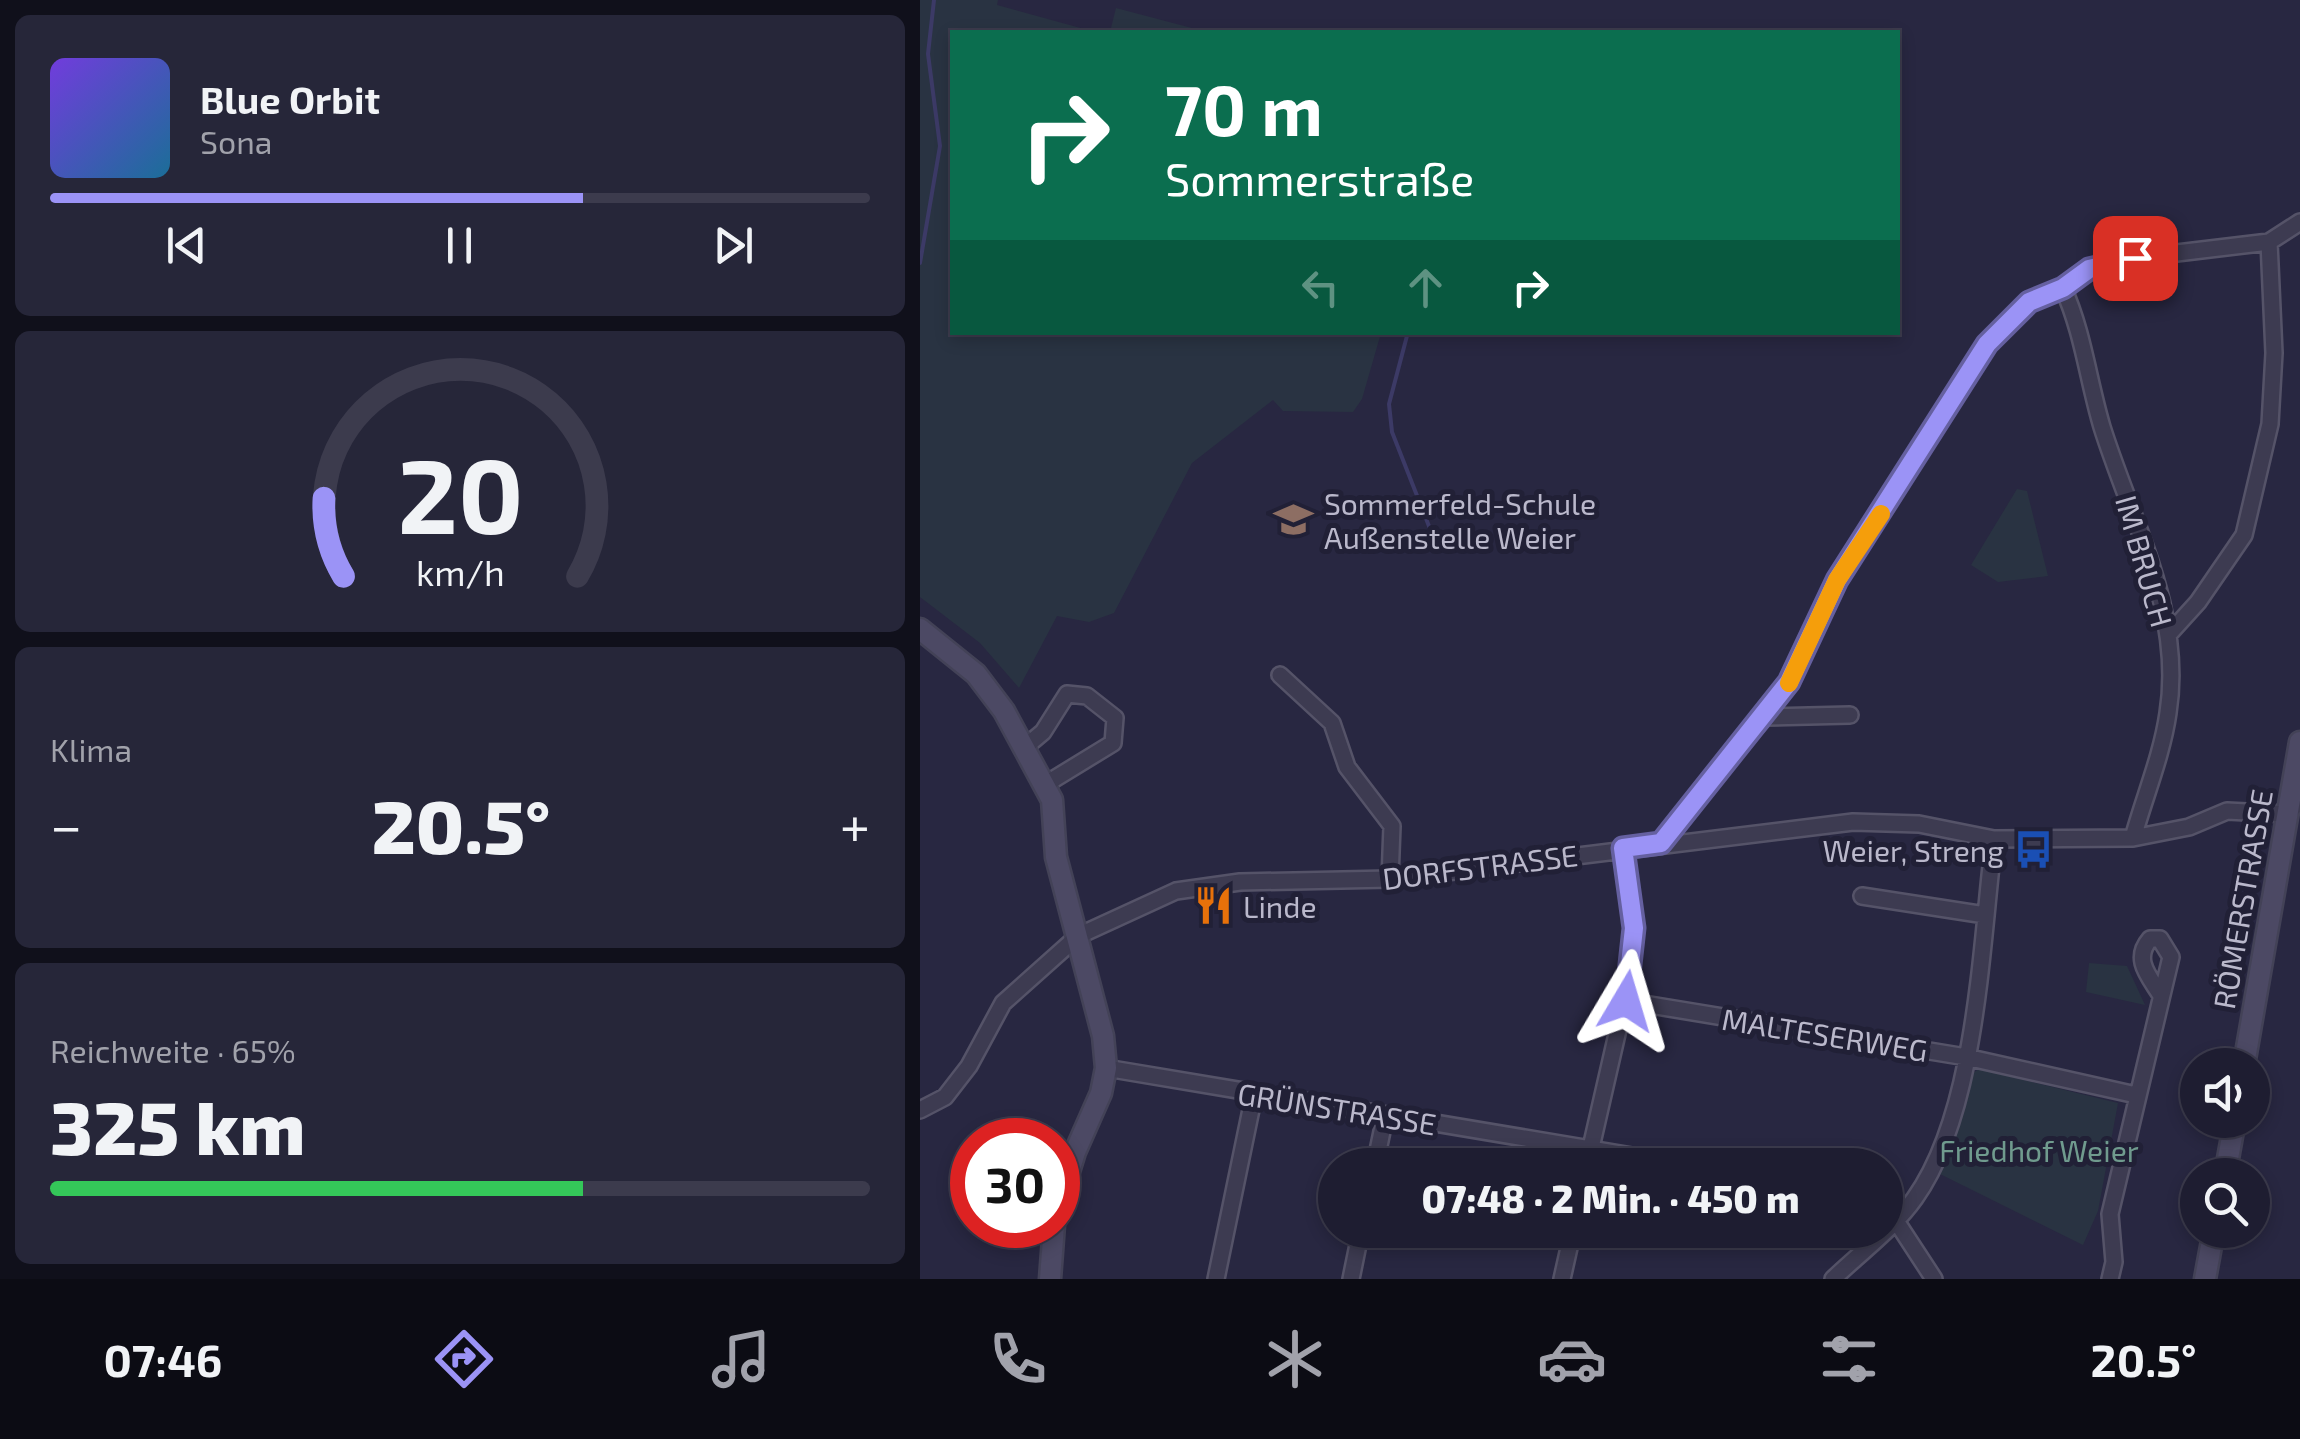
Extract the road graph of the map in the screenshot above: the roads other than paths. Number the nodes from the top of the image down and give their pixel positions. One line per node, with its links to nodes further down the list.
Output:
1 (2300, 222): 2 (street)
2 (2268, 242): 3 (street); 5 (street)
3 (2063, 288): 5 (street, IM BRUCH); 8 (street)
4 (920, 629): 10 (street)
5 (2168, 634): 14 (street, IM BRUCH)
6 (1280, 675): 17 (street)
7 (1850, 714): 8 (street)
8 (1766, 717): 15 (street)
9 (2300, 742): 12 (street, RÖMERSTRASSE)
10 (1024, 748): 11 (street); 11 (street)
11 (1046, 784): 20 (street)
12 (2293, 807): 14 (street, DORFSTRASSE); 23 (street, RÖMERSTRASSE)
13 (1994, 838): 14 (street, DORFSTRASSE); 15 (street, DORFSTRASSE); 19 (street)
14 (2133, 838)
15 (1661, 843): 16 (street, DORFSTRASSE)
16 (1623, 848): 17 (street, DORFSTRASSE); 22 (street)
17 (1390, 880): 20 (street, DORFSTRASSE)
18 (1862, 896): 19 (street)
19 (1985, 915): 24 (street)
20 (1078, 936): 25 (street); 28 (street, DORFSTRASSE)
21 (2160, 994): 26 (street)
22 (1626, 1001): 24 (street, MALTESERWEG); 33 (street)
23 (2247, 1048)
24 (1966, 1057): 26 (street, MALTESERWEG); 34 (street)
25 (1106, 1068): 27 (street, GRÜNSTRASSE); 30 (street)
26 (2136, 1094): 47 (street)
27 (1254, 1095): 29 (street, GRÜNSTRASSE); 42 (street)
28 (920, 1110)
29 (1385, 1117): 31 (street); 32 (street, GRÜNSTRASSE)
30 (1080, 1139)
31 (1379, 1148)
32 (1543, 1148)
33 (1591, 1148)
34 (1903, 1211)
35 (1903, 1229): 46 (street)
36 (1052, 1248): 41 (street)
37 (1358, 1248): 43 (street)
38 (1569, 1248): 44 (street)
39 (1866, 1248): 45 (street)
40 (2211, 1248): 48 (street)
41 (1050, 1279)
42 (1216, 1279)
43 (1351, 1279)
44 (1562, 1279)
45 (1833, 1279)
46 (1934, 1279)
47 (2110, 1279)
48 (2205, 1279)

